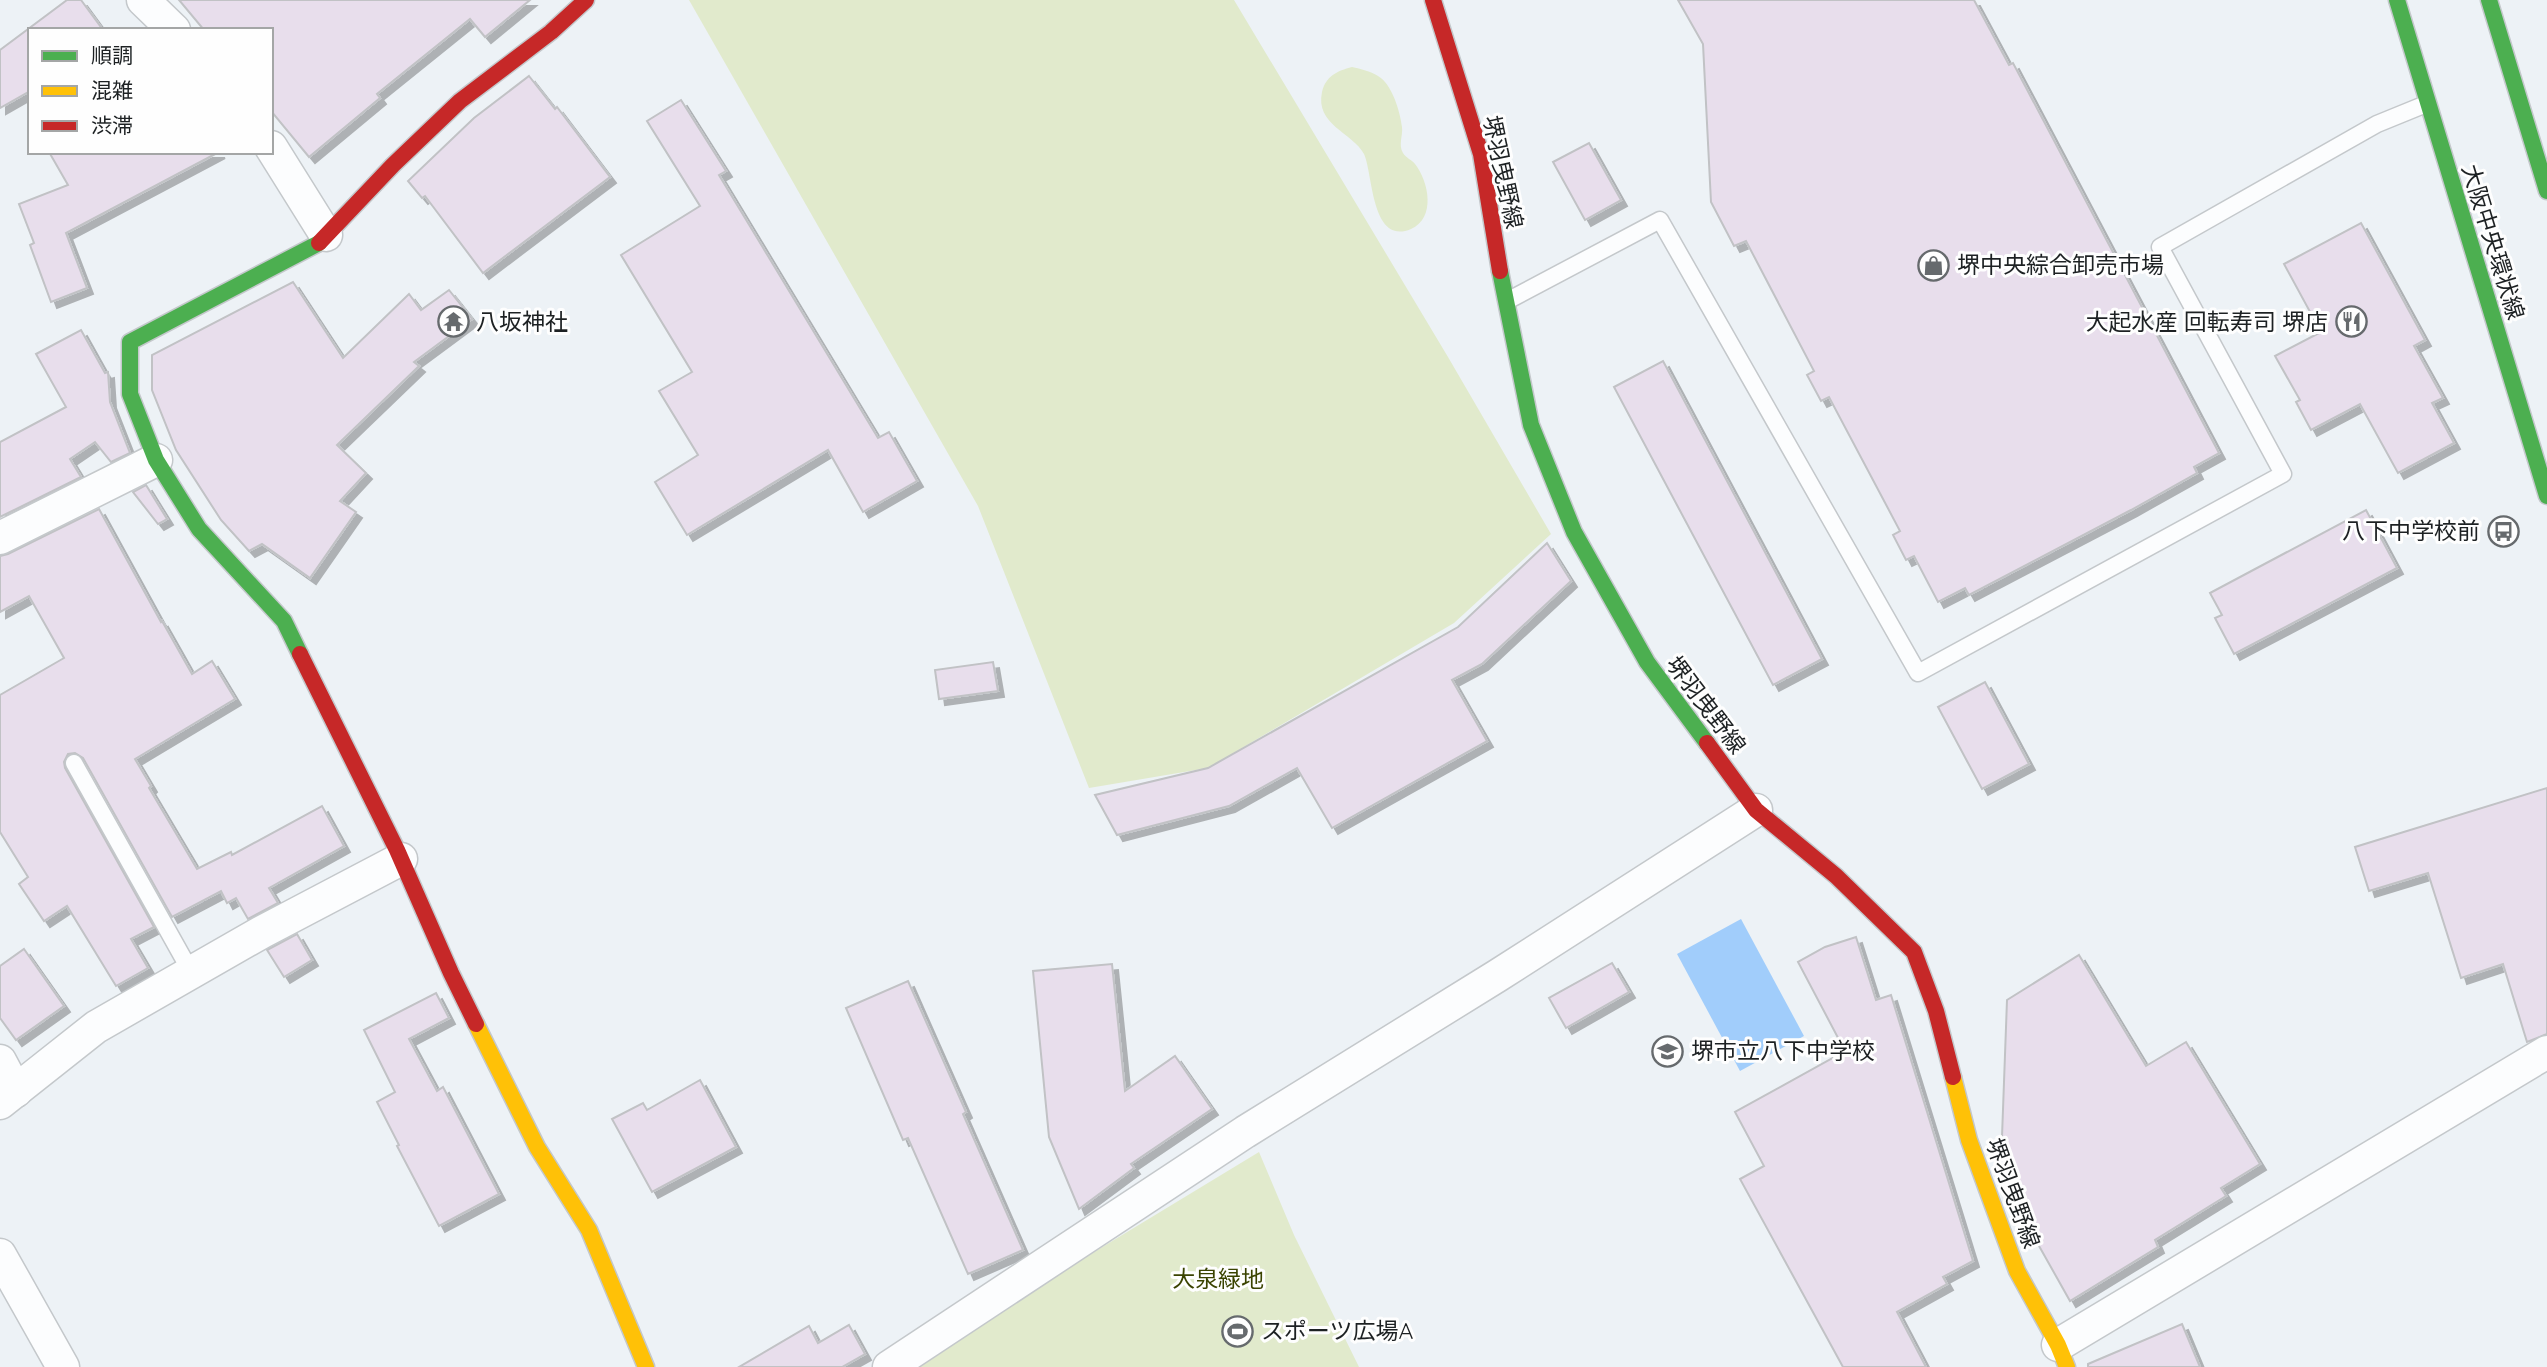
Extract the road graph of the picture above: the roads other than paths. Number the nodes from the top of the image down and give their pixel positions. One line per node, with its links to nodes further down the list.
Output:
1 (143, 0): 6 (street)
2 (586, 0): 10 (main road)
3 (1433, 0): 11 (main road, 堺羽曳野線)
4 (2397, 0): 7 (main road, 大阪中央環状線)
5 (2489, 0): 9 (main road)
6 (172, 28)
7 (2426, 104): 11 (lane); 13 (main road, 大阪中央環状線)
8 (273, 150): 10 (street)
9 (2547, 191)
10 (326, 235): 12 (main road)
11 (1506, 301): 16 (main road, 堺羽曳野線)
12 (156, 460): 14 (street); 17 (main road)
13 (2547, 496)
14 (0, 538)
15 (74, 763): 18 (lane)
16 (1756, 810): 23 (main road, 堺羽曳野線); 26 (street)
17 (401, 859): 18 (street); 25 (main road)
18 (191, 972): 21 (street)
19 (2547, 1052): 23 (street)
20 (0, 1061): 21 (street)
21 (8, 1097)
22 (0, 1255): 24 (street)
23 (2062, 1356)
24 (55, 1364)
25 (646, 1367)
26 (889, 1367)

